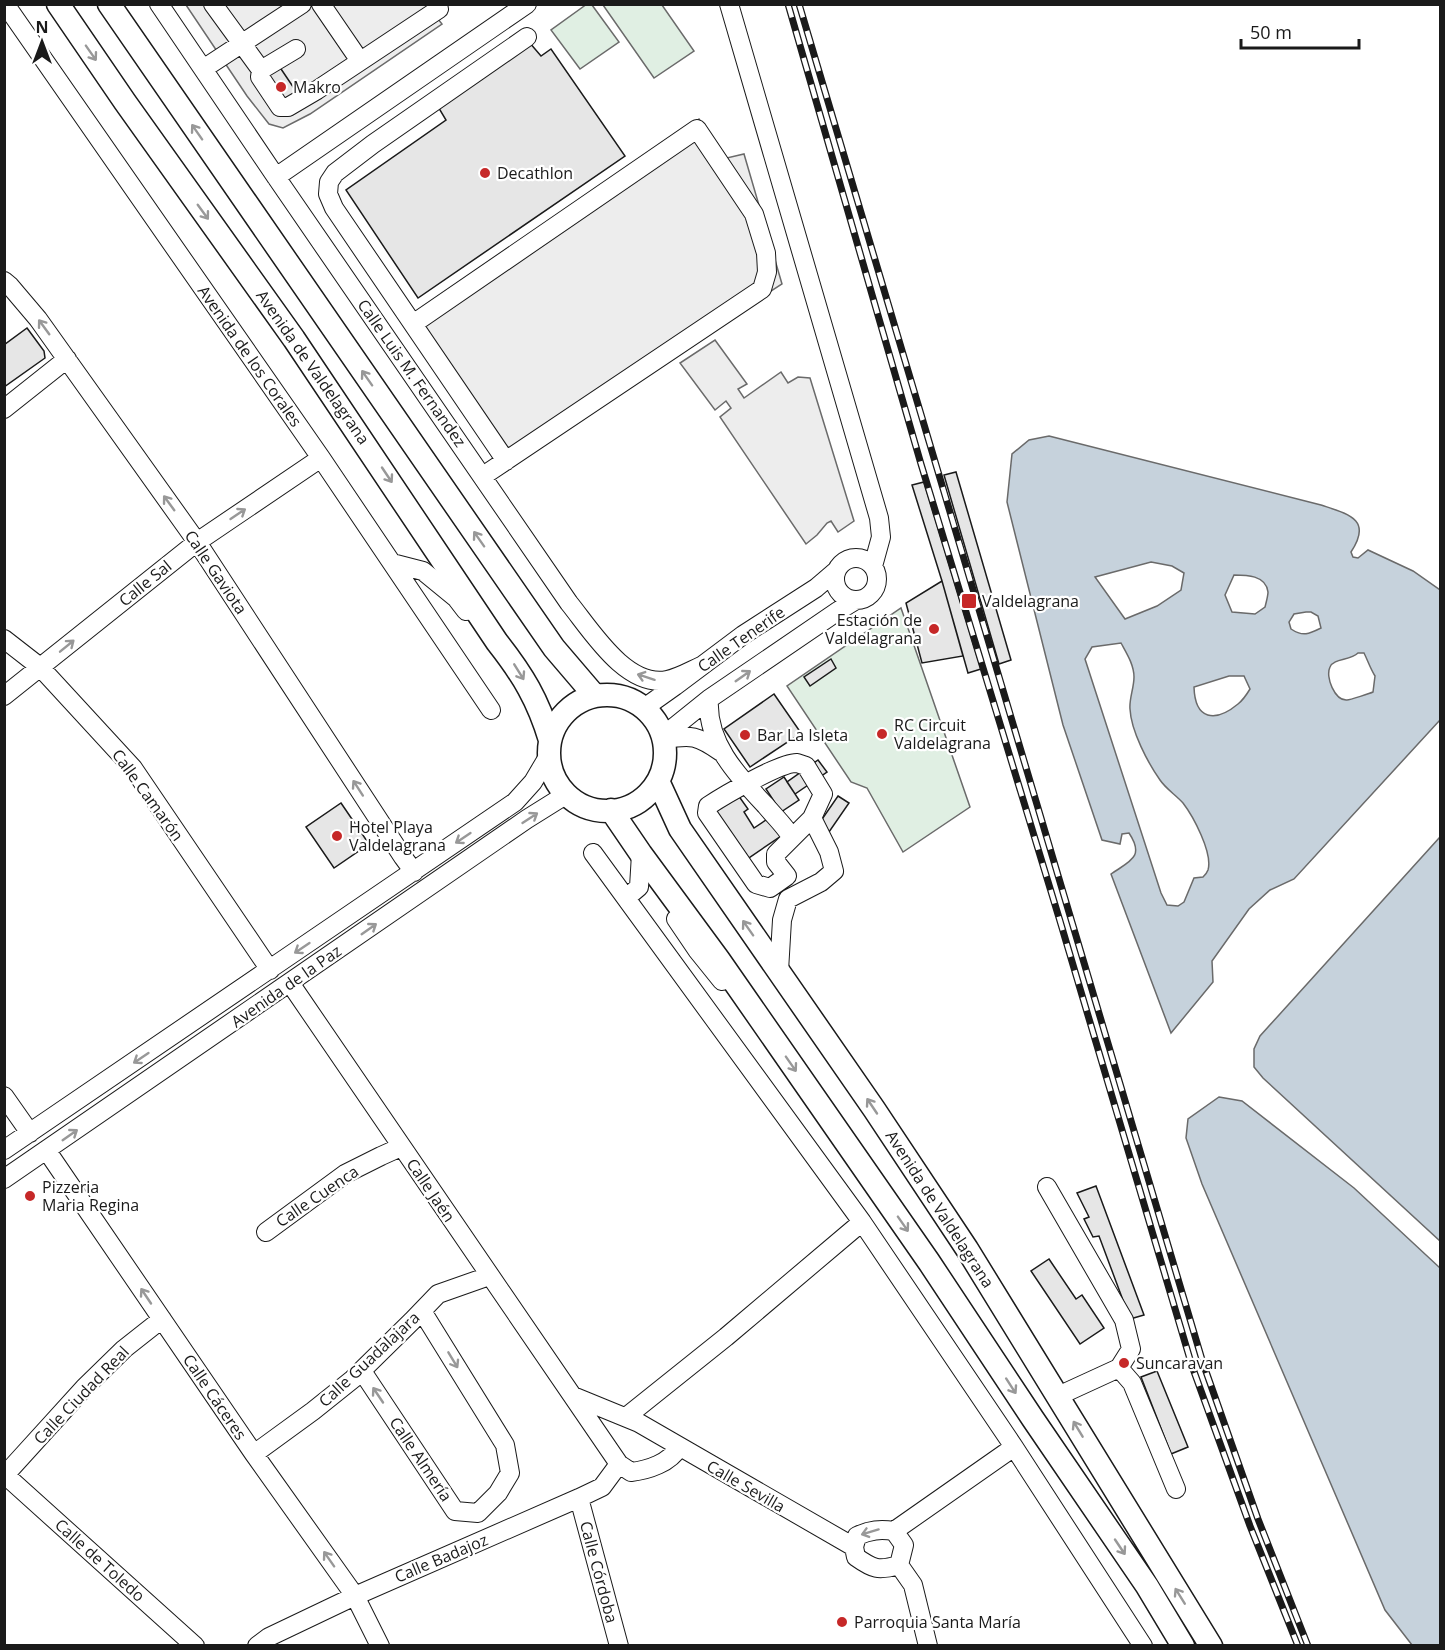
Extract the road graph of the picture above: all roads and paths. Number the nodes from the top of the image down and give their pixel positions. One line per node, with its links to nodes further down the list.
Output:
1 (5, 4): 11 (street, Avenida de los Corales)
2 (58, 4): 34 (main road, Avenida de Valdelagrana, one-way to 34)
3 (109, 4): 38 (main road, one-way to 3)
4 (159, 4): 16 (street, Calle Luis M. Fernandez)
5 (213, 4): 13 (street)
6 (302, 4): 13 (street)
7 (321, 4): 15 (street)
8 (436, 4): 15 (street)
9 (527, 4): 18 (street)
10 (729, 4): 30 (street)
11 (13, 29): 25 (street, Avenida de los Corales)
12 (527, 37): 19 (street)
13 (242, 44): 16 (street); 17 (street)
14 (296, 49): 17 (street)
15 (360, 61): 17 (street)
16 (203, 69): 20 (street, Calle Luis M. Fernandez)
17 (261, 70)
18 (357, 121): 19 (street); 20 (street)
19 (373, 144): 22 (street)
20 (276, 177): 27 (street, Calle Luis M. Fernandez)
21 (4, 281): 23 (street, Calle Gaviota, one-way to 21)
22 (413, 324): 26 (street); 26 (street)
23 (67, 359): 24 (street); 28 (street, Calle Gaviota, one-way to 23)
24 (4, 409)
25 (321, 458): 28 (street, Calle Sal, one-way to 25); 29 (street, Avenida de los Corales)
26 (506, 461): 27 (street)
27 (483, 476): 35 (street, Calle Luis M. Fernandez, one-way to 27)
28 (197, 542): 36 (street, Calle Sal, one-way to 28); 53 (street, Calle Gaviota, one-way to 28)
29 (392, 563): 34 (street); 41 (street, Avenida de los Corales)
30 (873, 566): 31 (street); 32 (street)
31 (837, 570): 32 (street); 35 (street, Calle Tenerife)
32 (856, 600): 39 (street, Calle Tenerife, one-way to 32)
33 (4, 639): 36 (street, Calle Camarón)
34 (497, 642): 43 (main road, Avenida de Valdelagrana, one-way to 43)
35 (701, 666): 40 (street, Calle Tenerife)
36 (40, 667): 37 (street, Calle Sal); 57 (street, Calle Camarón)
37 (4, 696)
38 (595, 696): 40 (main road); 43 (main road)
39 (710, 699): 42 (street, Calle Tenerife); 44 (street)
40 (644, 708): 42 (main road)
41 (491, 710)
42 (663, 738): 44 (street); 45 (main road)
43 (550, 748): 47 (main road); 53 (street, Avenida de la Paz, one-way to 53)
44 (721, 752): 46 (street)
45 (658, 781): 48 (main road); 58 (main road, Avenida de Valdelagrana, one-way to 45)
46 (746, 785): 49 (street); 50 (street); 54 (street)
47 (567, 794): 48 (main road); 59 (street, Avenida de la Paz, one-way to 47)
48 (611, 810): 52 (main road)
49 (812, 818): 50 (street); 56 (street)
50 (792, 838): 54 (street)
51 (593, 853): 55 (street)
52 (641, 854): 55 (street); 94 (main road, one-way to 94)
53 (414, 872): 57 (street, Avenida de la Paz, one-way to 57)
54 (770, 888): 56 (street)
55 (626, 898): 67 (street)
56 (782, 920): 58 (street)
57 (270, 970): 61 (street, Avenida de la Paz, one-way to 61)
58 (778, 971): 75 (main road, Avenida de Valdelagrana, one-way to 58)
59 (290, 983): 62 (street, Calle Jaén); 64 (street, Avenida de la Paz, one-way to 59)
60 (4, 1096): 61 (street)
61 (30, 1132): 63 (street, Avenida de la Paz)
62 (401, 1147): 68 (street, Calle Cuenca); 69 (street, Calle Jaén)
63 (4, 1150)
64 (47, 1151): 65 (street, Avenida de la Paz); 71 (street, Calle Cáceres, one-way to 64)
65 (4, 1179)
66 (1047, 1187): 72 (street)
67 (862, 1222): 76 (street); 78 (street)
68 (266, 1232)
69 (489, 1276): 70 (street, Calle Guadalajara); 74 (street, Calle Jaén)
70 (422, 1311): 73 (street, Calle Guadalajara); 73 (street, Calle Almería, one-way to 73)
71 (162, 1319): 79 (street, Calle Cáceres); 81 (street, Calle Ciudad Real)
72 (1119, 1368): 75 (street); 82 (street)
73 (362, 1371): 79 (street, Calle Guadalajara)
74 (573, 1396): 76 (street); 80 (street, Calle Jaén)
75 (1058, 1396): 95 (main road, Avenida de Valdelagrana, one-way to 75)
76 (632, 1420): 77 (street, Calle Sevilla)
77 (679, 1447): 80 (street); 85 (street, Calle Sevilla)
78 (1014, 1447): 84 (street); 93 (street)
79 (254, 1454): 87 (street, Calle Cáceres, one-way to 79)
80 (619, 1464): 83 (street, Calle Badajoz)
81 (5, 1474): 88 (street, Calle de Toledo)
82 (1176, 1489)
83 (579, 1498): 87 (street, Calle Badajoz); 91 (street, Calle Córdoba)
84 (894, 1531): 85 (street, one-way to 85); 86 (street)
85 (854, 1547): 86 (street, Calle Sevilla)
86 (899, 1565): 92 (street)
87 (355, 1596): 89 (street, Calle Badajoz); 90 (street, Calle Cáceres)
88 (195, 1646)
89 (257, 1646)
90 (380, 1646)
91 (619, 1646)
92 (928, 1646)
93 (1143, 1646)
94 (1183, 1646)
95 (1211, 1646)

